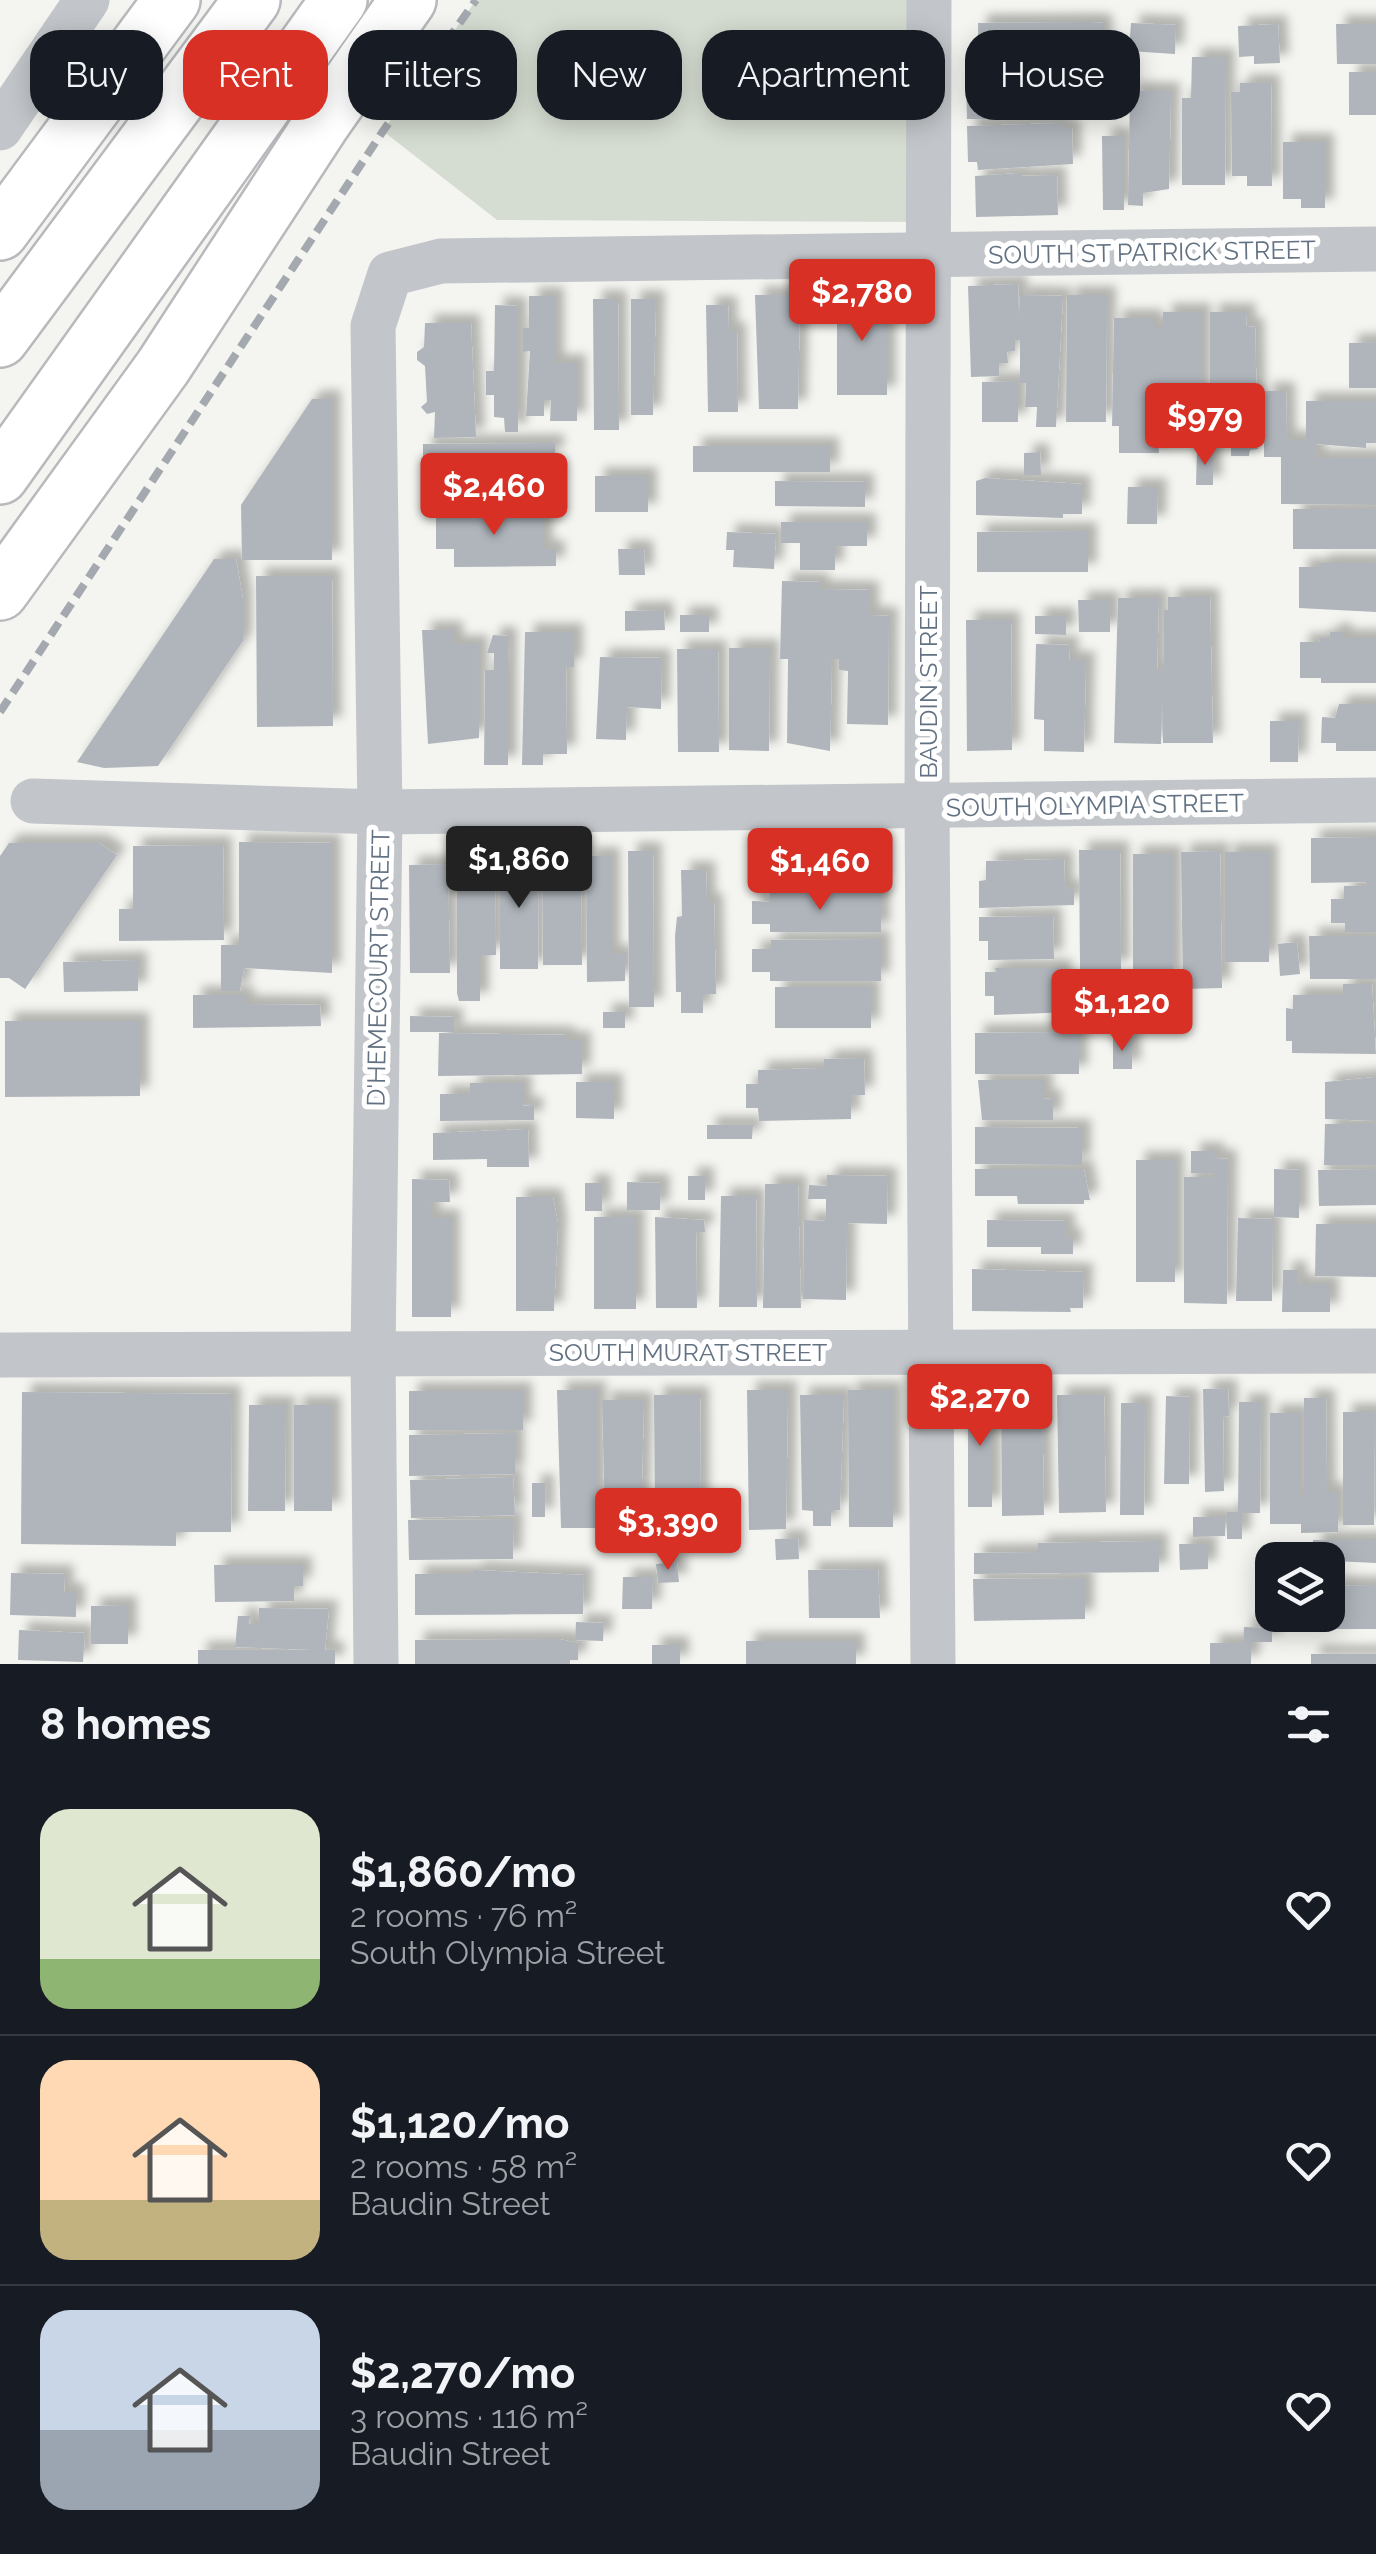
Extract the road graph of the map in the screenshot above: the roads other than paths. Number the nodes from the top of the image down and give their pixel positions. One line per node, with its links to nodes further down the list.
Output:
1 (87, 0): 7 (street)
2 (172, 0): 8 (highway)
3 (252, 0): 12 (highway)
4 (339, 0): 13 (highway)
5 (408, 0): 14 (highway)
6 (929, 0): 10 (street, BAUDIN STREET)
7 (0, 128)
8 (0, 232)
9 (1376, 249): 10 (street, SOUTH ST PATRICK STREET)
10 (930, 255): 11 (street, SOUTH ST PATRICK STREET); 17 (street, BAUDIN STREET)
11 (390, 274): 18 (street, D'HEMECOURT STREET)
12 (10, 326)
13 (0, 476)
14 (0, 592)
15 (1376, 800): 17 (street, SOUTH OLYMPIA STREET)
16 (34, 802): 18 (street, SOUTH OLYMPIA STREET)
17 (927, 809): 18 (street, SOUTH OLYMPIA STREET); 19 (street, BAUDIN STREET)
18 (380, 812): 21 (street, D'HEMECOURT STREET)
19 (928, 1351): 20 (street, SOUTH MURAT STREET); 21 (street, SOUTH MURAT STREET); 24 (street, BAUDIN STREET)
20 (1376, 1351)
21 (373, 1354): 22 (street, SOUTH MURAT STREET); 23 (street, D'HEMECOURT STREET)
22 (0, 1355)
23 (376, 1664)
24 (933, 1664)

